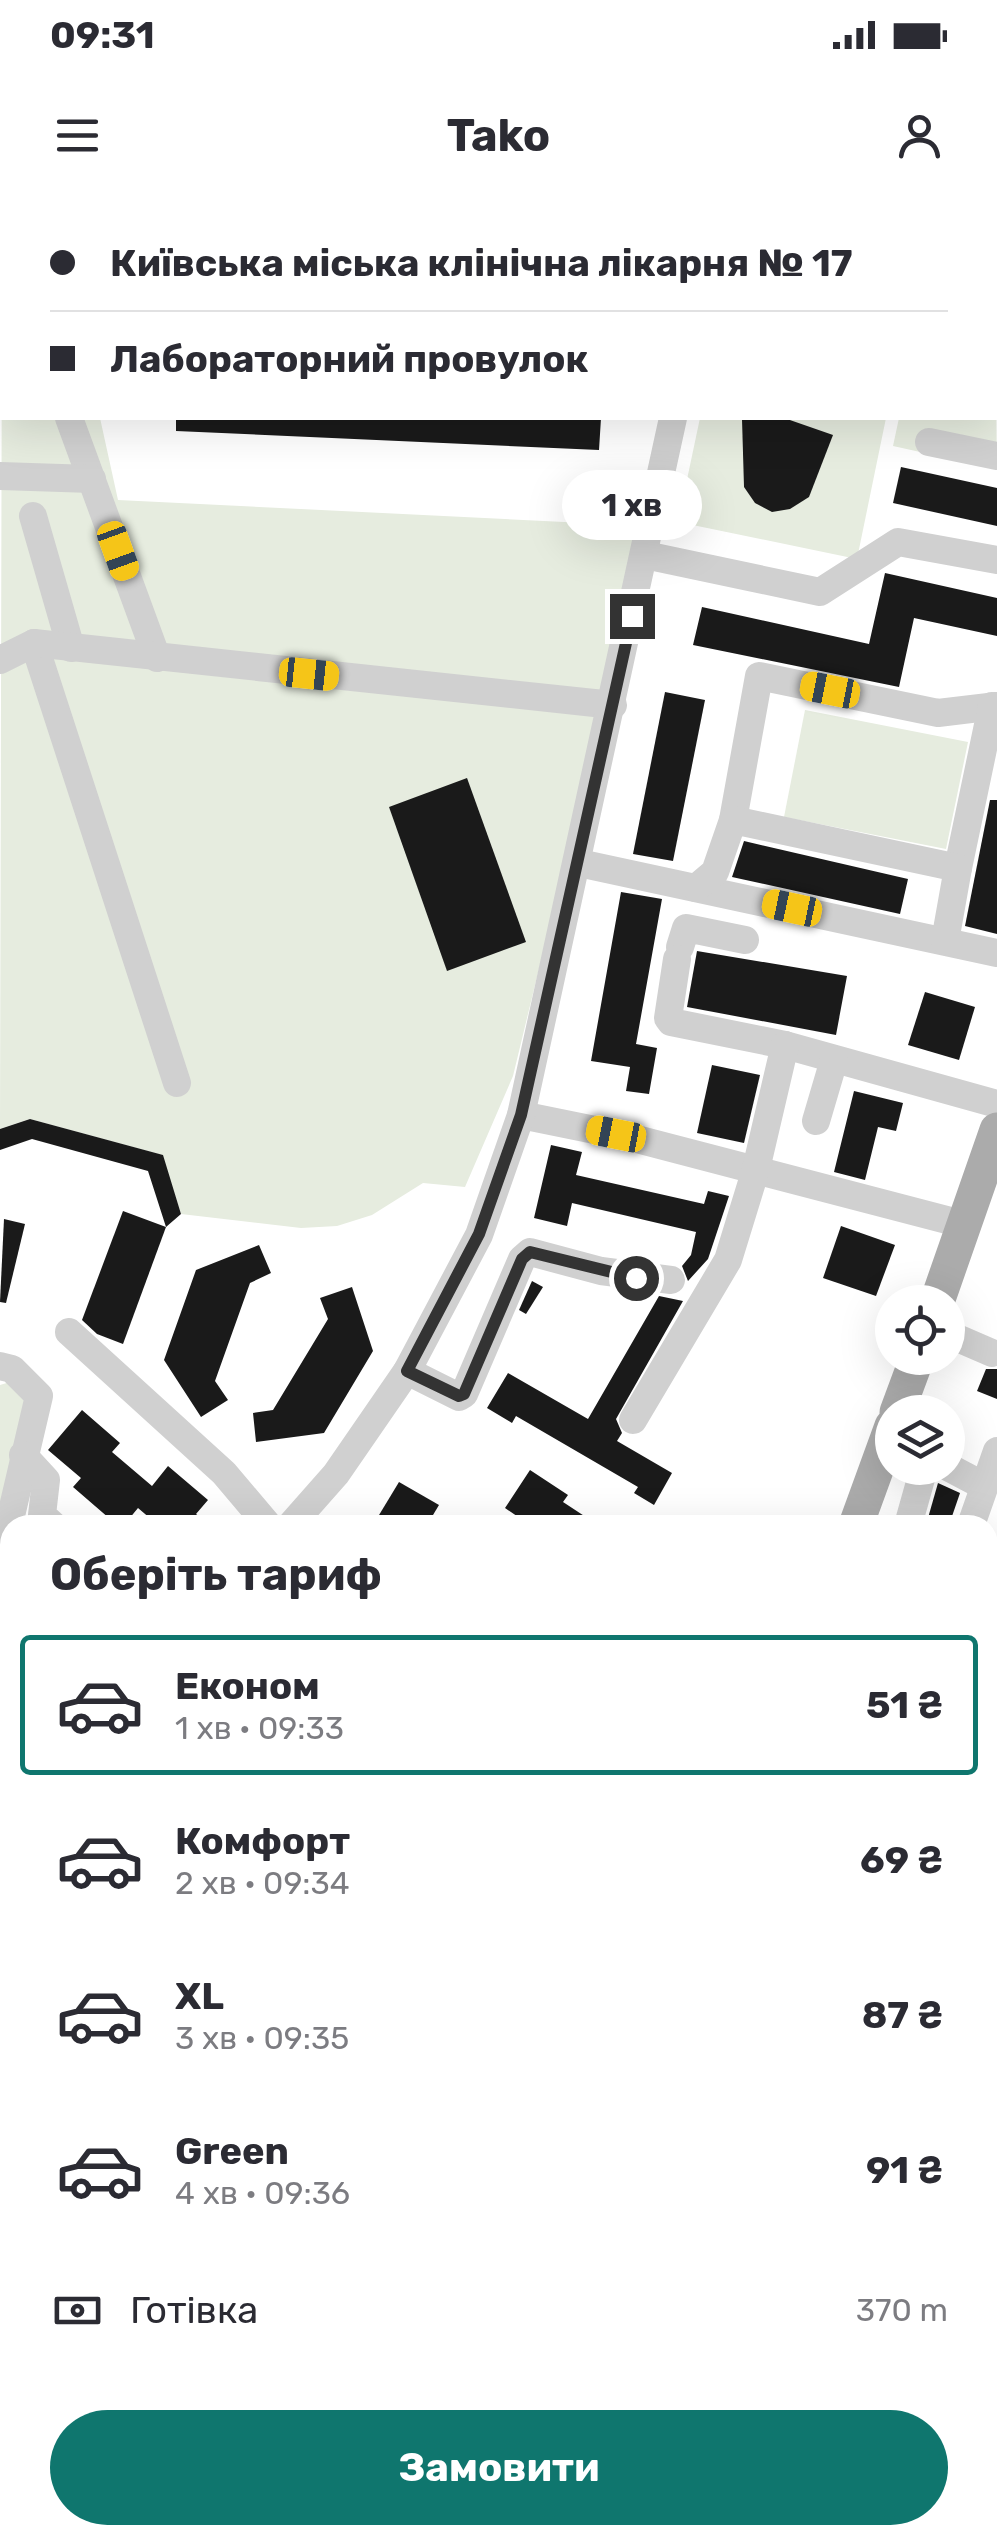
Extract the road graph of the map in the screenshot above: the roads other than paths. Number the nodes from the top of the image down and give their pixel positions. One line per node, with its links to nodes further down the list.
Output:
1 (70, 420): 6 (street)
2 (673, 420): 8 (street)
3 (929, 442): 4 (street)
4 (997, 456)
5 (0, 476): 6 (street)
6 (92, 480): 12 (street)
7 (32, 516): 11 (street)
8 (645, 555): 9 (street); 14 (street)
9 (997, 560)
10 (34, 644): 11 (street); 13 (street); 25 (street)
11 (71, 648): 12 (street)
12 (157, 658): 14 (street)
13 (0, 660)
14 (614, 704): 17 (street)
15 (995, 706): 16 (street); 18 (street)
16 (733, 820): 18 (street); 19 (street)
17 (579, 863): 19 (street); 27 (street)
18 (958, 868): 21 (street)
19 (696, 888): 21 (street)
20 (745, 940): 23 (street)
21 (945, 941): 22 (street)
22 (997, 952)
23 (785, 1045): 24 (street); 30 (street)
24 (834, 1060): 26 (street); 28 (street)
25 (177, 1084)
26 (997, 1104)
27 (521, 1115): 30 (street); 38 (street)
28 (816, 1121)
29 (997, 1130): 31 (main road)
30 (756, 1169): 31 (street); 32 (street)
31 (966, 1224): 33 (main road)
32 (691, 1283): 38 (street); 39 (street)
33 (943, 1285)
34 (69, 1332): 48 (street)
35 (965, 1341): 36 (street)
36 (992, 1353)
37 (0, 1366): 41 (street)
38 (407, 1371): 49 (street)
39 (633, 1420)
40 (997, 1452): 45 (street)
41 (23, 1456): 46 (street); 47 (street)
42 (875, 1474): 50 (main road)
43 (965, 1476): 45 (street)
44 (919, 1485): 51 (street)
45 (984, 1486): 52 (street)
46 (10, 1515)
47 (42, 1515)
48 (260, 1515)
49 (300, 1515)
50 (860, 1515)
51 (911, 1515)
52 (974, 1515)

